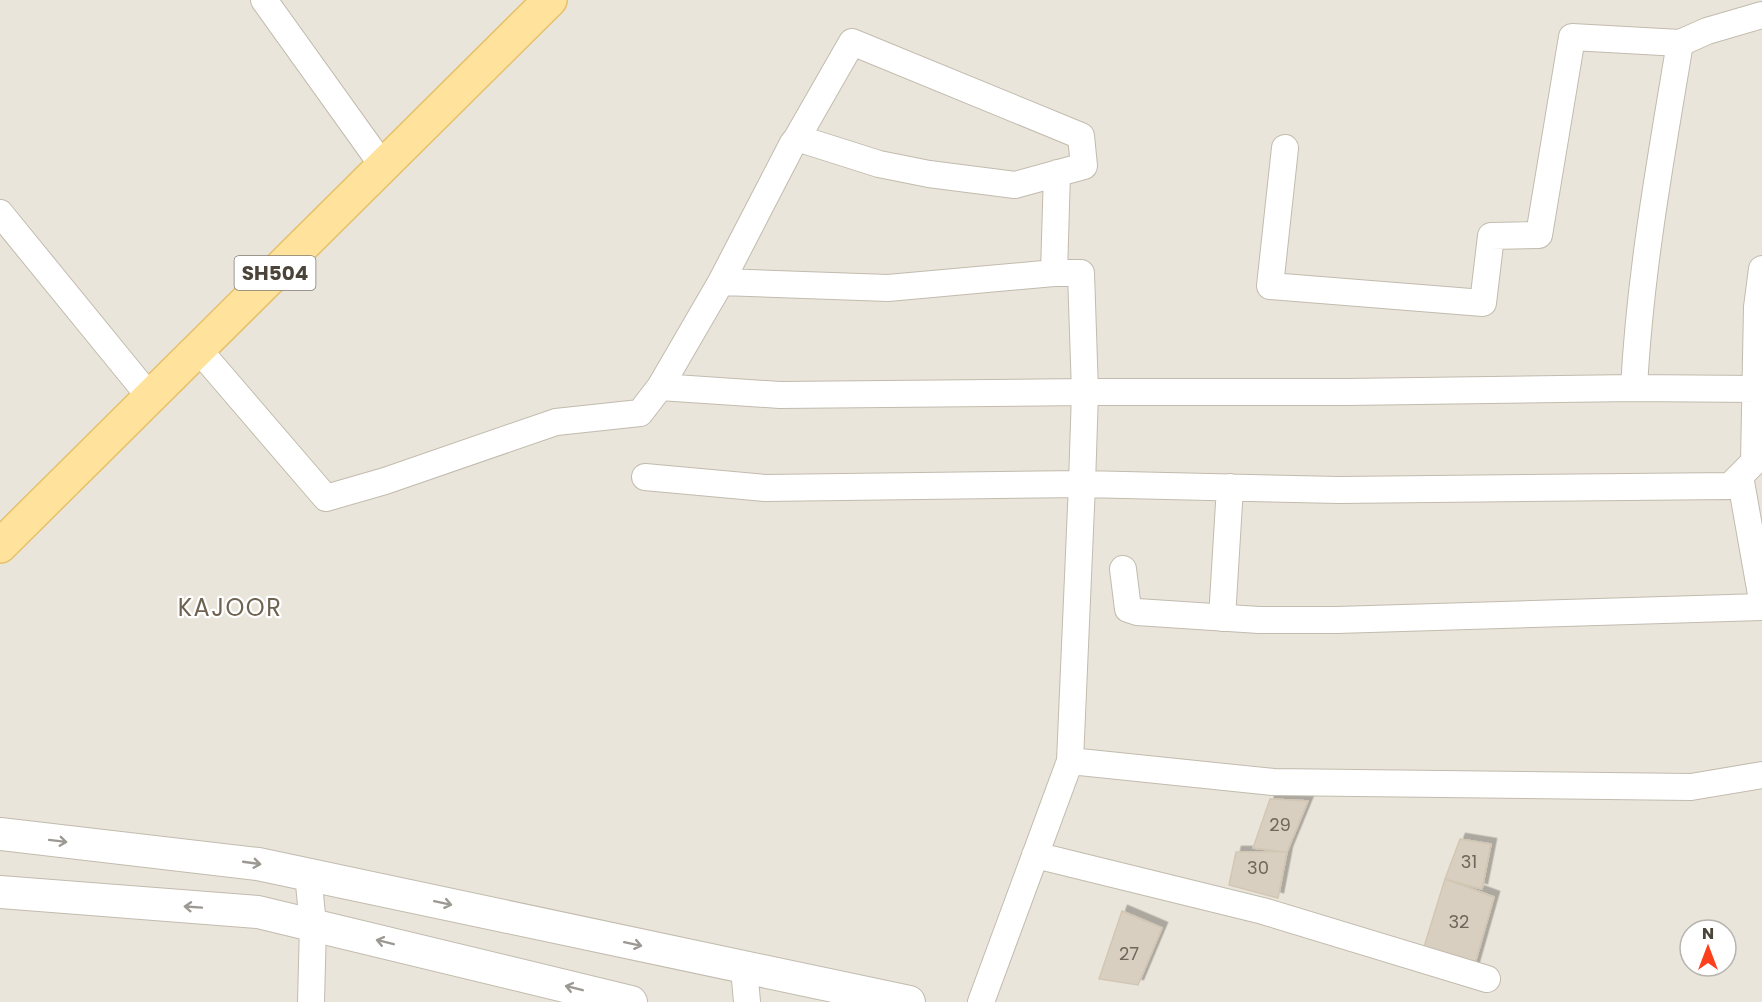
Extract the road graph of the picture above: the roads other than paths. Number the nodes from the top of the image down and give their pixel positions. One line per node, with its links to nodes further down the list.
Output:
1 (264, 0): 7 (street)
2 (550, 0): 7 (main road, SH504)
3 (1762, 15): 4 (street)
4 (1680, 43): 6 (street); 15 (street)
5 (796, 138): 8 (street); 8 (street); 12 (street)
6 (1285, 148)
7 (383, 166): 13 (main road, SH504)
8 (1057, 173): 11 (street)
9 (0, 213): 18 (street)
10 (1762, 270): 16 (street)
11 (1054, 273): 12 (street); 17 (street)
12 (721, 282): 14 (street)
13 (198, 349): 14 (street); 18 (main road, SH504)
14 (660, 387): 17 (street)
15 (1634, 388): 16 (street); 17 (street)
16 (1756, 389): 19 (street)
17 (1085, 392): 21 (street)
18 (150, 397): 23 (main road, SH504)
19 (1740, 476): 22 (street); 25 (street)
20 (645, 477): 21 (street)
21 (1082, 484): 22 (street); 28 (street)
22 (1230, 488): 27 (street)
23 (0, 546)
24 (1123, 569): 27 (street)
25 (1762, 600)
26 (1762, 608): 27 (street)
27 (1222, 618)
28 (1070, 761): 29 (street); 31 (street)
29 (1762, 776)
30 (0, 834): 32 (street, one-way to 32)
31 (1035, 855): 36 (street); 41 (street)
32 (308, 874): 34 (street); 35 (street, one-way to 35)
33 (0, 892): 34 (street, one-way to 33)
34 (313, 925): 37 (street); 38 (street, one-way to 34)
35 (744, 968): 39 (street); 40 (street)
36 (1487, 979)
37 (311, 1002)
38 (631, 1002)
39 (747, 1002)
40 (909, 1002)
41 (981, 1002)

